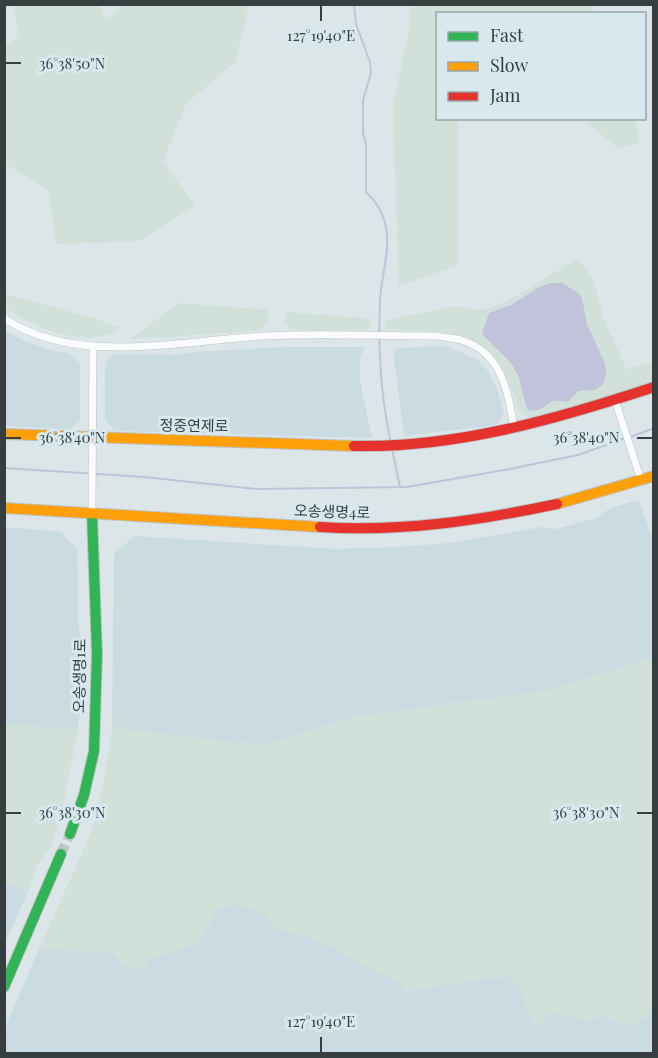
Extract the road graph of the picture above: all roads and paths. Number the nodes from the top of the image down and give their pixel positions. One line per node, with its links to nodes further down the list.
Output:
1 (4, 318): 2 (street)
2 (93, 346): 5 (street); 7 (street)
3 (654, 387): 4 (street)
4 (616, 403): 5 (street); 8 (street)
5 (514, 428): 7 (street, 정중연제로)
6 (4, 434): 7 (street, 정중연제로)
7 (93, 442): 11 (street)
8 (639, 476): 9 (street, 오송생명4로); 11 (street, 오송생명4로)
9 (654, 476)
10 (4, 508): 11 (street, 오송생명4로)
11 (92, 514): 12 (street, 오송생명1로)
12 (70, 834)
13 (61, 854): 14 (street)
14 (4, 987)

